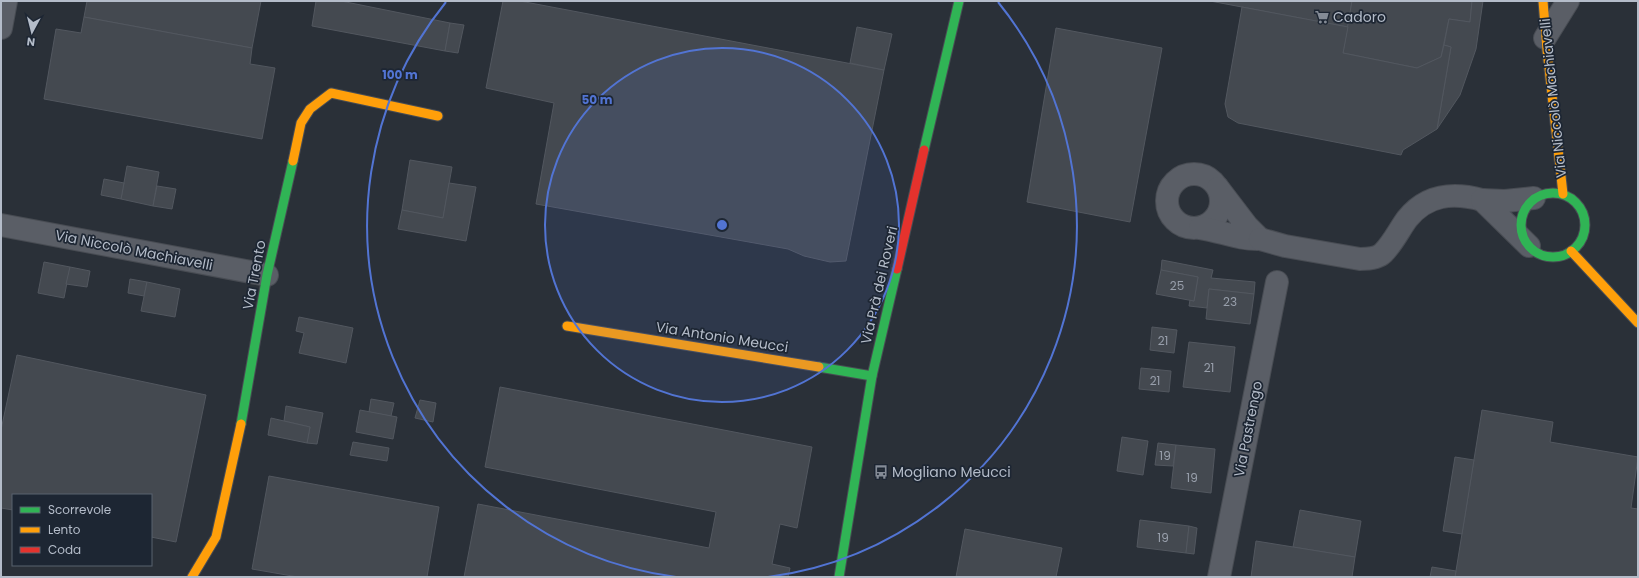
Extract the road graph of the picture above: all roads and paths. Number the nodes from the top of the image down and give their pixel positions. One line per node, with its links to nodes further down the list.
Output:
1 (6, 1): 5 (street)
2 (960, 1): 21 (main road, Via Prà dei Roveri)
3 (1543, 1): 6 (main road, Via Niccolò Machiavelli)
4 (1568, 1): 6 (street)
5 (1, 28)
6 (1545, 38): 9 (main road, Via Niccolò Machiavelli)
7 (438, 116): 17 (main road, Via Trento)
8 (1218, 188): 13 (street); 13 (street); 14 (street)
9 (1563, 194): 10 (main road, Via Niccolò Machiavelli); 16 (main road, Via Niccolò Machiavelli)
10 (1534, 198): 11 (street); 15 (main road)
11 (1482, 200): 14 (street); 15 (street)
12 (1, 225): 17 (street, Via Niccolò Machiavelli)
13 (1200, 228): 14 (street)
14 (1260, 239)
15 (1529, 246): 16 (main road)
16 (1571, 251): 19 (main road)
17 (267, 275): 22 (main road, Via Trento)
18 (1277, 282): 24 (street, Via Pastrengo)
19 (1638, 323)
20 (567, 326): 21 (main road, Via Antonio Meucci)
21 (872, 376): 23 (main road, Via Prà dei Roveri)
22 (192, 577)
23 (839, 577)
24 (1219, 577)

